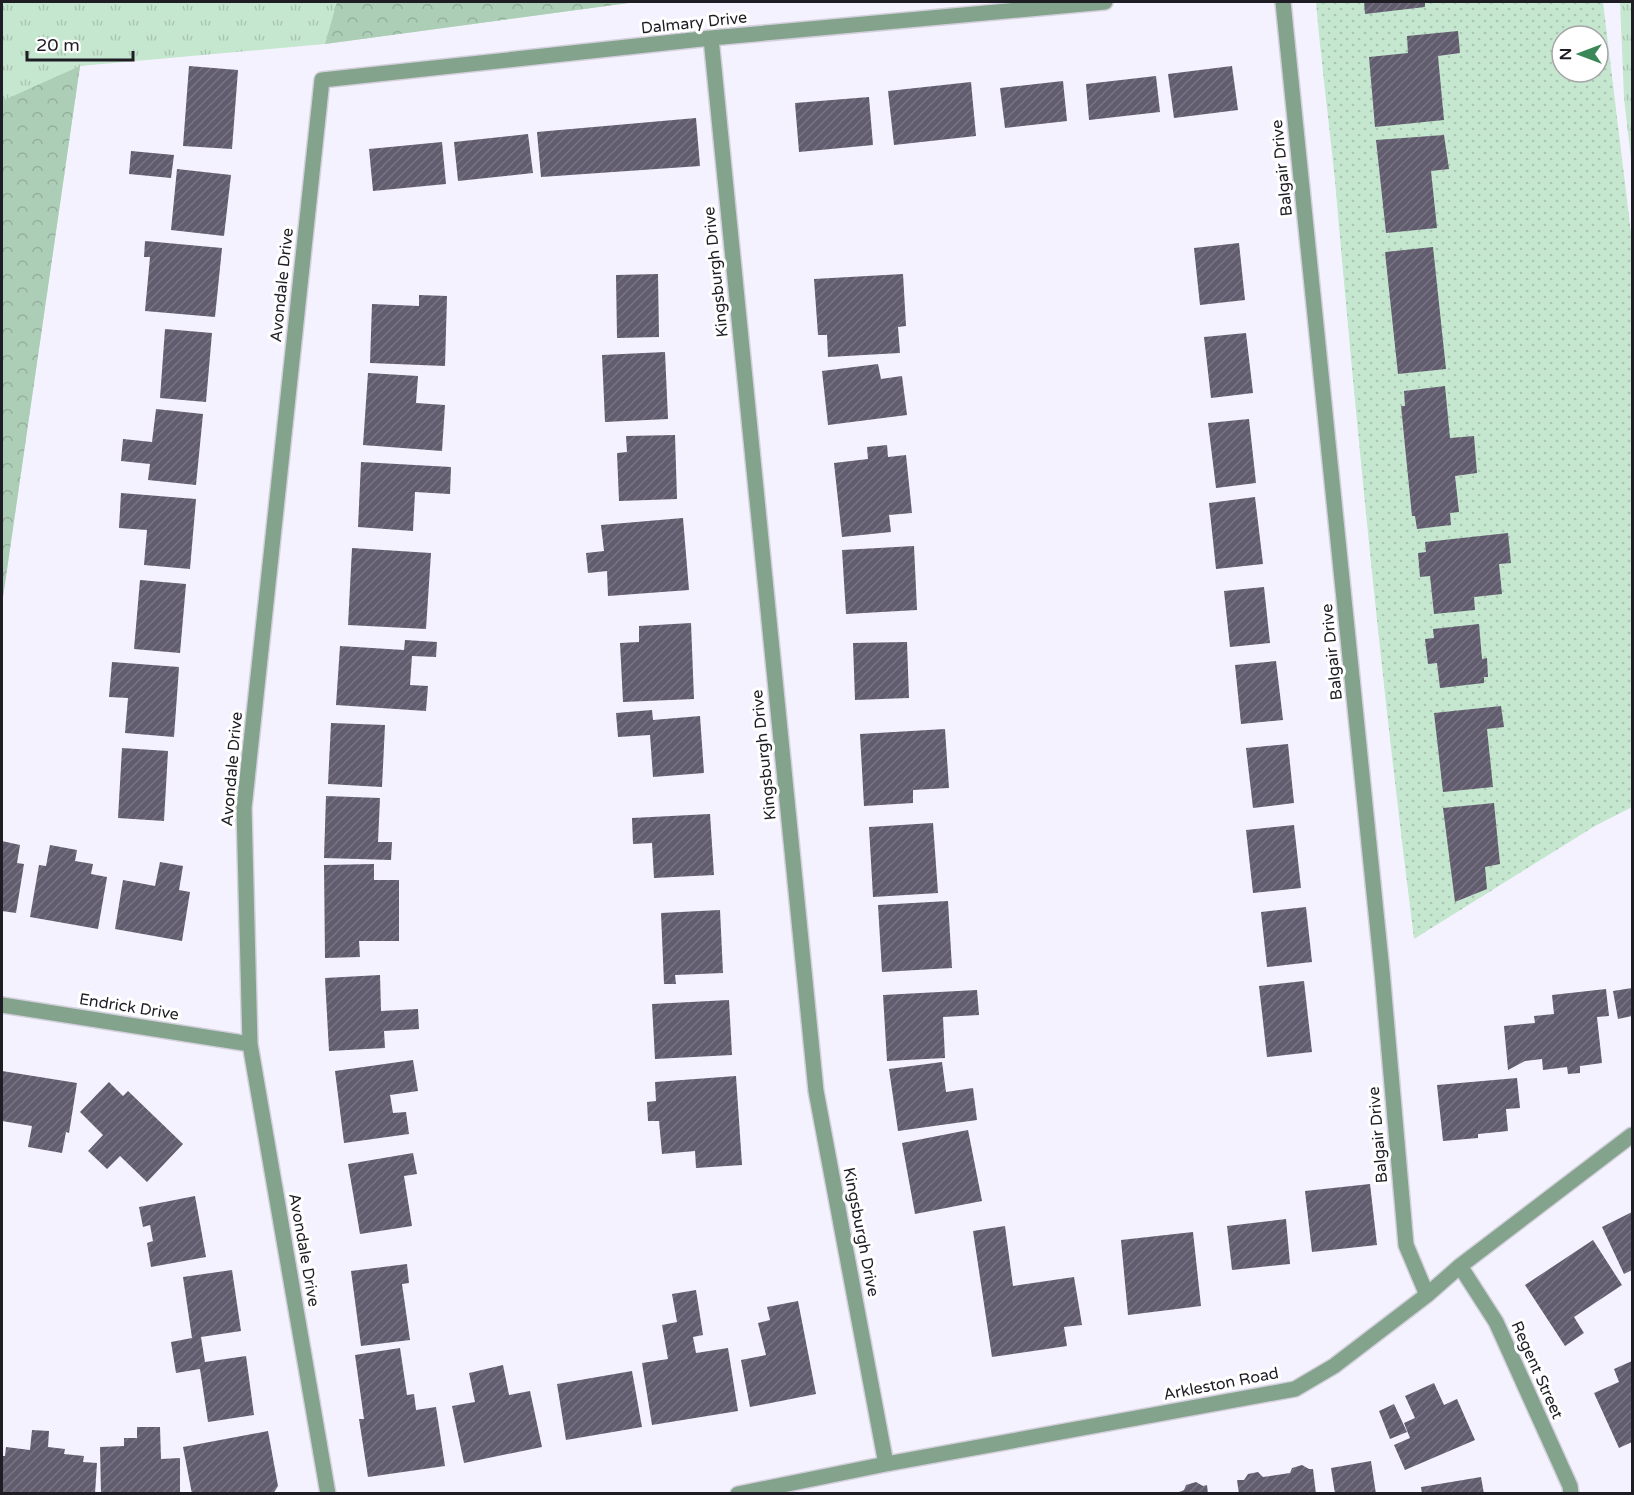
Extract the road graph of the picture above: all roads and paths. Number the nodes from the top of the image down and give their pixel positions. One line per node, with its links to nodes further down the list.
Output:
1 (1105, 2): 3 (street, Dalmary Drive)
2 (1283, 2): 9 (street, Balgair Drive)
3 (711, 38): 4 (street, Dalmary Drive); 10 (street, Kingsburgh Drive)
4 (322, 80): 6 (street, Avondale Drive)
5 (2, 1005): 6 (street, Endrick Drive)
6 (250, 1044): 11 (street, Avondale Drive)
7 (1632, 1135): 8 (street, Arkleston Road)
8 (1460, 1266): 9 (street, Arkleston Road); 13 (street, Regent Street)
9 (1427, 1295): 10 (street, Arkleston Road)
10 (886, 1464): 12 (street, Arkleston Road)
11 (328, 1494)
12 (738, 1494)
13 (1570, 1494)

